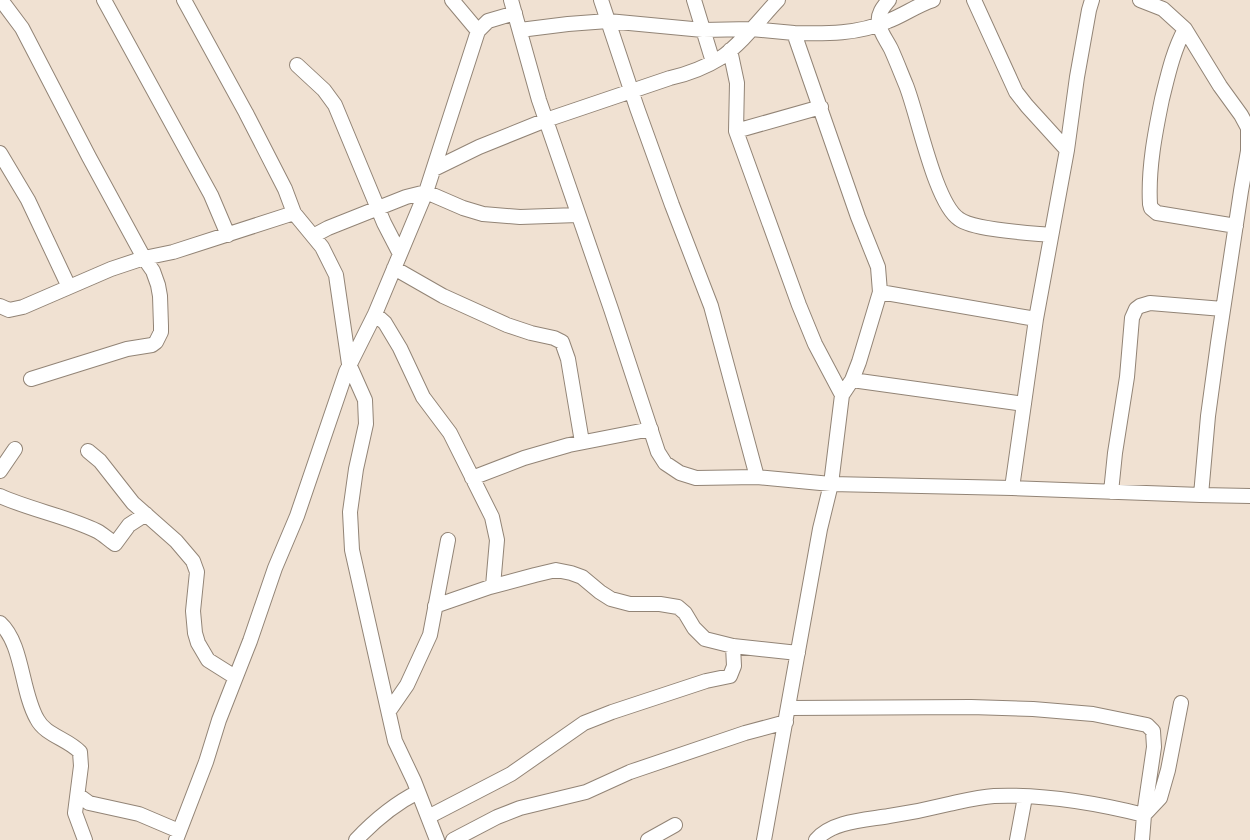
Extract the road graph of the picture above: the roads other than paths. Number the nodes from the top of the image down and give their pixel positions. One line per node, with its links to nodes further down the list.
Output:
1 (1, 0): 42 (street)
2 (104, 0): 38 (street)
3 (184, 0): 35 (street)
4 (601, 0): 14 (street)
5 (694, 0): 19 (street)
6 (778, 0): 16 (street)
7 (889, 0): 15 (street)
8 (933, 0): 15 (street)
9 (974, 0): 30 (street)
10 (1092, 0): 30 (street)
11 (1140, 0): 17 (street)
12 (451, 1): 20 (street)
13 (513, 6): 18 (street); 20 (street)
14 (608, 21): 18 (street); 19 (street); 25 (street)
15 (879, 25): 21 (street); 39 (street)
16 (751, 29): 19 (street); 21 (street); 22 (street)
17 (1185, 29): 28 (street); 37 (street)
18 (520, 30): 27 (street)
19 (703, 30): 23 (street)
20 (478, 31): 32 (street)
21 (794, 33): 26 (street)
22 (730, 50): 23 (street); 29 (street)
23 (713, 62): 25 (street)
24 (297, 65): 34 (street)
25 (632, 92): 27 (street); 60 (street)
26 (821, 107): 29 (street); 45 (street)
27 (546, 120): 32 (street); 36 (street)
28 (1248, 121): 37 (street)
29 (736, 131): 53 (street)
30 (1067, 150): 39 (street)
31 (0, 153): 44 (street)
32 (434, 169): 33 (street)
33 (426, 192): 34 (street); 36 (street); 41 (street)
34 (378, 208): 40 (street); 41 (street)
35 (294, 213): 38 (street); 40 (street)
36 (578, 215): 55 (street)
37 (1236, 226): 47 (street)
38 (228, 235): 42 (street)
39 (1051, 235): 49 (street)
40 (313, 236): 50 (street)
41 (400, 254): 43 (street)
42 (144, 258): 44 (street); 51 (street)
43 (394, 268): 48 (street); 56 (street)
44 (69, 287): 46 (street)
45 (880, 292): 49 (street); 52 (street)
46 (0, 306)
47 (1223, 309): 64 (street); 65 (street)
48 (375, 314): 50 (street); 61 (street)
49 (1036, 319): 54 (street)
50 (349, 364): 75 (street); 78 (street)
51 (31, 379)
52 (852, 380): 53 (street); 54 (street)
53 (842, 395): 62 (street)
54 (1024, 404): 63 (street)
55 (651, 429): 56 (street); 60 (street)
56 (582, 442): 61 (street)
57 (15, 449): 59 (street)
58 (88, 451): 68 (street)
59 (0, 471)
60 (757, 477): 62 (street)
61 (472, 478): 70 (street)
62 (831, 484): 63 (street); 74 (street)
63 (1012, 488): 64 (street)
64 (1111, 492): 65 (street)
65 (1201, 495): 67 (street)
66 (0, 496): 68 (street)
67 (1250, 496)
68 (146, 514): 75 (street)
69 (448, 540): 71 (street)
70 (493, 586): 71 (street); 73 (street)
71 (435, 606): 78 (street)
72 (0, 623): 81 (street)
73 (733, 646): 74 (street); 84 (street)
74 (798, 653): 77 (street)
75 (235, 677): 86 (street)
76 (1181, 703): 83 (street)
77 (788, 708): 79 (street); 83 (street)
78 (389, 711): 80 (street)
79 (786, 722): 90 (street); 92 (street)
80 (418, 792): 84 (street); 88 (street)
81 (78, 795): 86 (street); 87 (street)
82 (1025, 797): 83 (street); 93 (street); 94 (street)
83 (1144, 815): 95 (street)
84 (428, 817): 89 (street)
85 (675, 825): 91 (street)
86 (177, 835)
87 (85, 840)
88 (356, 840)
89 (437, 840)
90 (453, 840)
91 (648, 840)
92 (764, 840)
93 (816, 840)
94 (1017, 840)
95 (1142, 840)

